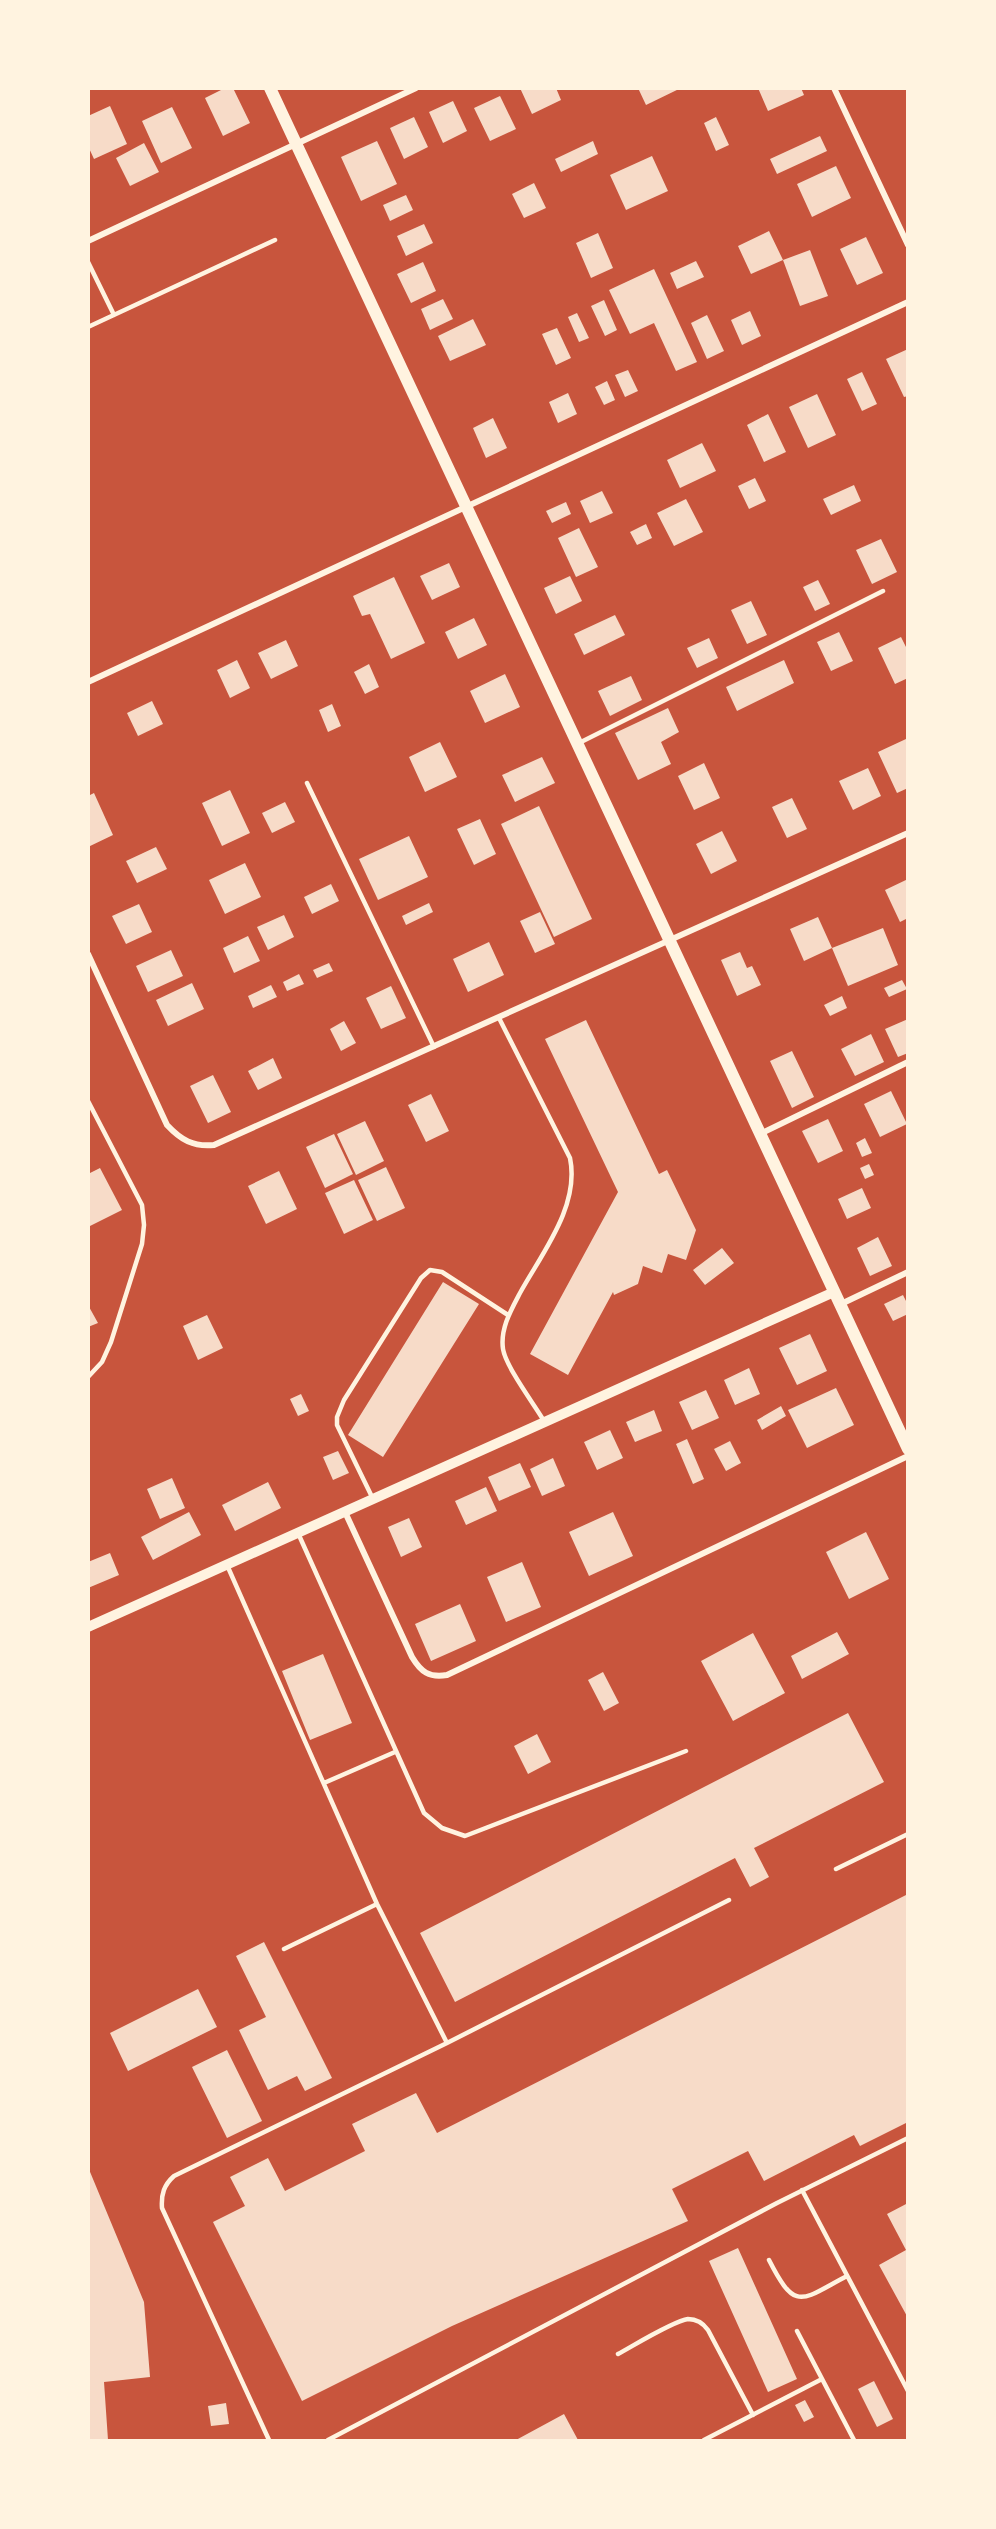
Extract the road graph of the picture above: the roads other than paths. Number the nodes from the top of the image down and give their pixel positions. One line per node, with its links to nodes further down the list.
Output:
1 (270, 88): 4 (main road)
2 (416, 88): 4 (street)
3 (834, 88): 7 (street)
4 (296, 144): 6 (street); 12 (main road)
5 (275, 240): 10 (lane)
6 (88, 241)
7 (908, 246)
8 (88, 262): 10 (lane)
9 (908, 302): 12 (street)
10 (114, 315): 11 (lane)
11 (88, 327)
12 (466, 507): 14 (street); 15 (main road)
13 (884, 591): 15 (lane)
14 (88, 682)
15 (577, 744): 18 (main road)
16 (307, 783): 21 (lane)
17 (908, 833): 18 (street)
18 (670, 941): 20 (street); 24 (main road)
19 (88, 954): 21 (street)
20 (499, 1018): 21 (street); 28 (lane)
21 (434, 1047)
22 (908, 1062): 24 (street)
23 (88, 1101): 29 (lane)
24 (760, 1134): 26 (main road)
25 (908, 1272): 27 (street)
26 (834, 1292): 27 (main road); 30 (street)
27 (840, 1304): 31 (main road)
28 (508, 1315): 30 (lane); 33 (lane)
29 (88, 1377)
30 (545, 1423): 33 (street)
31 (908, 1449)
32 (908, 1455): 34 (street)
33 (373, 1499): 34 (street)
34 (345, 1512): 35 (street)
35 (298, 1533): 36 (street); 39 (lane)
36 (227, 1565): 37 (street); 40 (lane)
37 (88, 1627)
38 (686, 1751): 39 (lane)
39 (396, 1752): 40 (lane)
40 (324, 1783): 44 (lane)
41 (908, 1834): 42 (lane)
42 (836, 1869)
43 (729, 1900): 46 (lane)
44 (377, 1904): 45 (lane); 46 (lane)
45 (284, 1949)
46 (447, 2043): 56 (lane)
47 (908, 2138): 48 (lane)
48 (802, 2190): 50 (lane); 57 (lane)
49 (770, 2260): 50 (lane)
50 (847, 2276): 54 (lane)
51 (797, 2331): 53 (lane)
52 (618, 2354): 55 (lane)
53 (822, 2379): 55 (lane); 59 (lane)
54 (908, 2391)
55 (753, 2415): 58 (lane)
56 (269, 2440)
57 (328, 2440)
58 (704, 2440)
59 (854, 2440)

